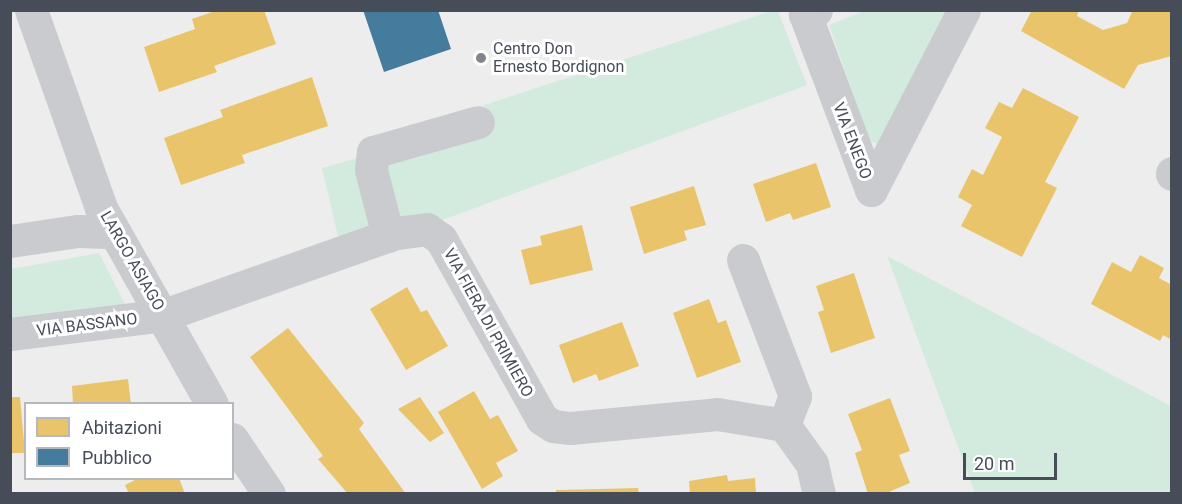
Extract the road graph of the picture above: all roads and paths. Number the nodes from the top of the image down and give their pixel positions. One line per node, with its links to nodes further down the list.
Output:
1 (31, 10): 5 (street, LARGO ASIAGO)
2 (816, 10): 3 (street, VIA ENEGO)
3 (964, 10)
4 (478, 122): 6 (street)
5 (112, 232): 7 (street); 9 (street, LARGO ASIAGO)
6 (388, 236): 9 (street, VIA FIERA DI PRIMIERO); 12 (street, VIA FIERA DI PRIMIERO)
7 (10, 241)
8 (743, 260): 12 (street)
9 (164, 315): 10 (street, VIA BASSANO); 11 (street, LARGO ASIAGO)
10 (10, 334)
11 (211, 402)
12 (784, 425): 15 (street)
13 (234, 442): 14 (street)
14 (269, 494)
15 (819, 494)

